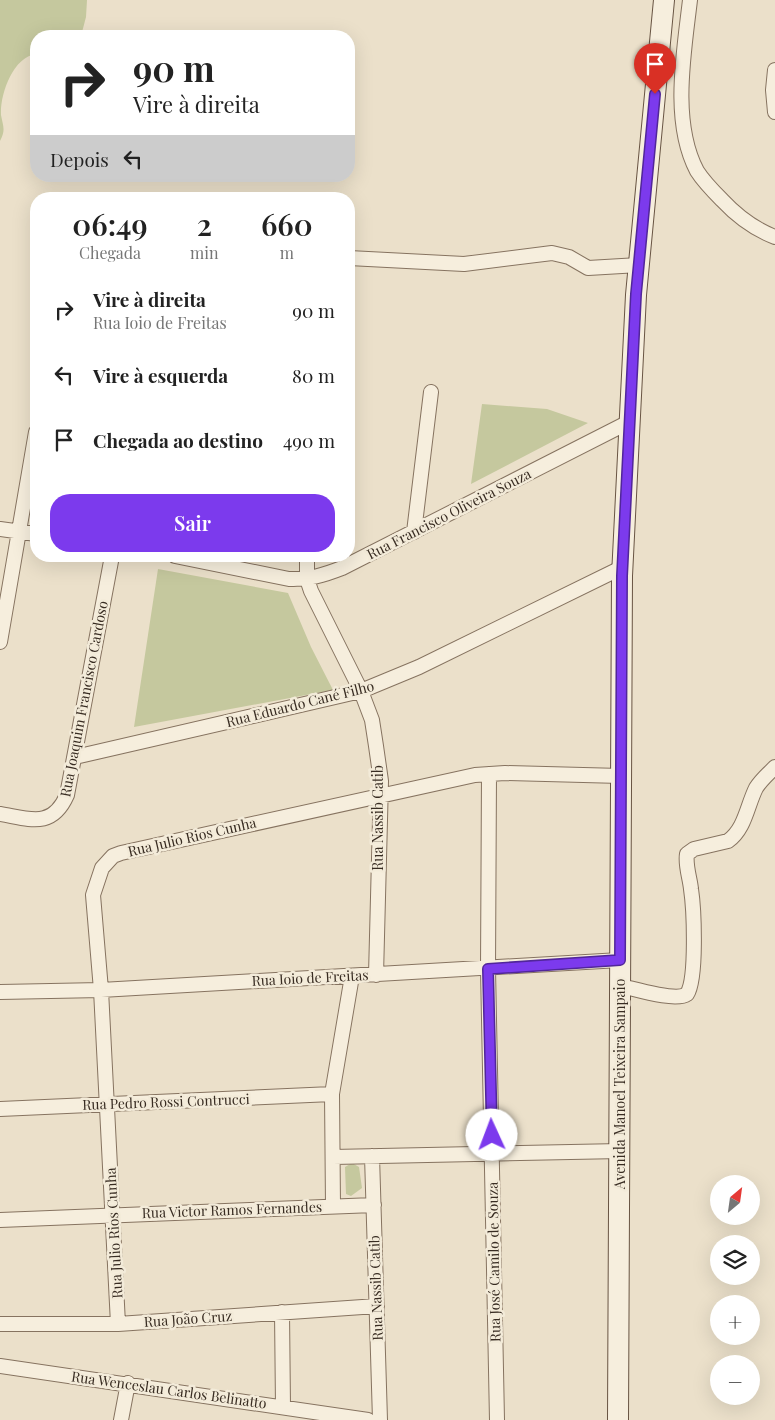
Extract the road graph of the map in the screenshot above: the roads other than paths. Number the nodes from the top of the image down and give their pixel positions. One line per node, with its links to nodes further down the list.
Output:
1 (664, 0): 7 (street, Avenida Manoel Teixeira Sampaio)
2 (690, 0): 5 (street)
3 (775, 70): 4 (street)
4 (775, 112)
5 (775, 237)
6 (355, 258): 7 (street)
7 (639, 265): 9 (street, Avenida Manoel Teixeira Sampaio)
8 (431, 392): 13 (street)
9 (629, 422): 13 (street, Rua Francisco Oliveira Souza); 20 (street, Avenida Manoel Teixeira Sampaio)
10 (30, 469): 12 (street)
11 (0, 529): 12 (street)
12 (20, 531): 14 (street); 22 (street)
13 (414, 532): 19 (street, Rua Francisco Oliveira Souza)
14 (30, 533)
15 (111, 562): 24 (street, Rua Joaquim Francisco Cardoso)
16 (218, 562): 21 (street, Rua Francisco Oliveira Souza)
17 (307, 562): 21 (street, Rua Nassib Catib)
18 (354, 562): 21 (street, Rua Francisco Oliveira Souza)
19 (355, 562)
20 (623, 568): 23 (street, Rua Eduardo Cané Filho); 27 (street, Avenida Manoel Teixeira Sampaio)
21 (307, 579): 23 (street, Rua Nassib Catib)
22 (0, 642)
23 (362, 691): 24 (street, Rua Eduardo Cané Filho); 28 (street, Rua Nassib Catib)
24 (75, 757): 29 (street, Rua Joaquim Francisco Cardoso)
25 (775, 768): 34 (street)
26 (489, 774): 27 (street, Rua Julio Rios Cunha); 28 (street, Rua Julio Rios Cunha); 31 (street, Rua José Camilo de Souza)
27 (621, 776): 30 (street, Avenida Manoel Teixeira Sampaio)
28 (380, 796): 32 (street, Rua Nassib Catib); 35 (street, Rua Julio Rios Cunha)
29 (0, 814)
30 (620, 960): 31 (street, Rua Ioio de Freitas); 34 (street, Avenida Manoel Teixeira Sampaio)
31 (488, 969): 32 (street, Rua Ioio de Freitas); 41 (street, Rua José Camilo de Souza)
32 (376, 975): 33 (street, Rua Ioio de Freitas)
33 (352, 976): 35 (street, Rua Ioio de Freitas); 37 (street)
34 (621, 986): 40 (street, Avenida Manoel Teixeira Sampaio)
35 (101, 990): 36 (street, Rua Ioio de Freitas); 38 (street, Rua Julio Rios Cunha)
36 (0, 992)
37 (332, 1094): 38 (street, Rua Pedro Rossi Contrucci); 43 (street)
38 (108, 1104): 39 (street, Rua Pedro Rossi Contrucci); 46 (street, Rua Julio Rios Cunha)
39 (0, 1109)
40 (621, 1151): 41 (street); 59 (street, Avenida Manoel Teixeira Sampaio)
41 (493, 1153): 42 (street); 58 (street, Rua José Camilo de Souza)
42 (372, 1156): 43 (street); 44 (street, Rua Nassib Catib)
43 (333, 1157): 45 (street)
44 (374, 1205): 45 (street, Rua Victor Ramos Fernandes); 48 (street, Rua Nassib Catib)
45 (333, 1206): 46 (street, Rua Victor Ramos Fernandes)
46 (113, 1216): 47 (street, Rua Victor Ramos Fernandes); 51 (street, Rua Julio Rios Cunha)
47 (0, 1220)
48 (377, 1306): 49 (street, Rua João Cruz); 57 (street, Rua Nassib Catib)
49 (282, 1312): 51 (street, Rua João Cruz); 54 (street)
50 (0, 1324): 51 (street, Rua João Cruz)
51 (118, 1324)
52 (0, 1366): 53 (street, Rua Wenceslau Carlos Belinatto)
53 (128, 1384): 54 (street, Rua Wenceslau Carlos Belinatto); 55 (street)
54 (283, 1407): 56 (street, Rua Wenceslau Carlos Belinatto)
55 (121, 1420)
56 (368, 1420)
57 (380, 1420)
58 (497, 1420)
59 (618, 1420)

